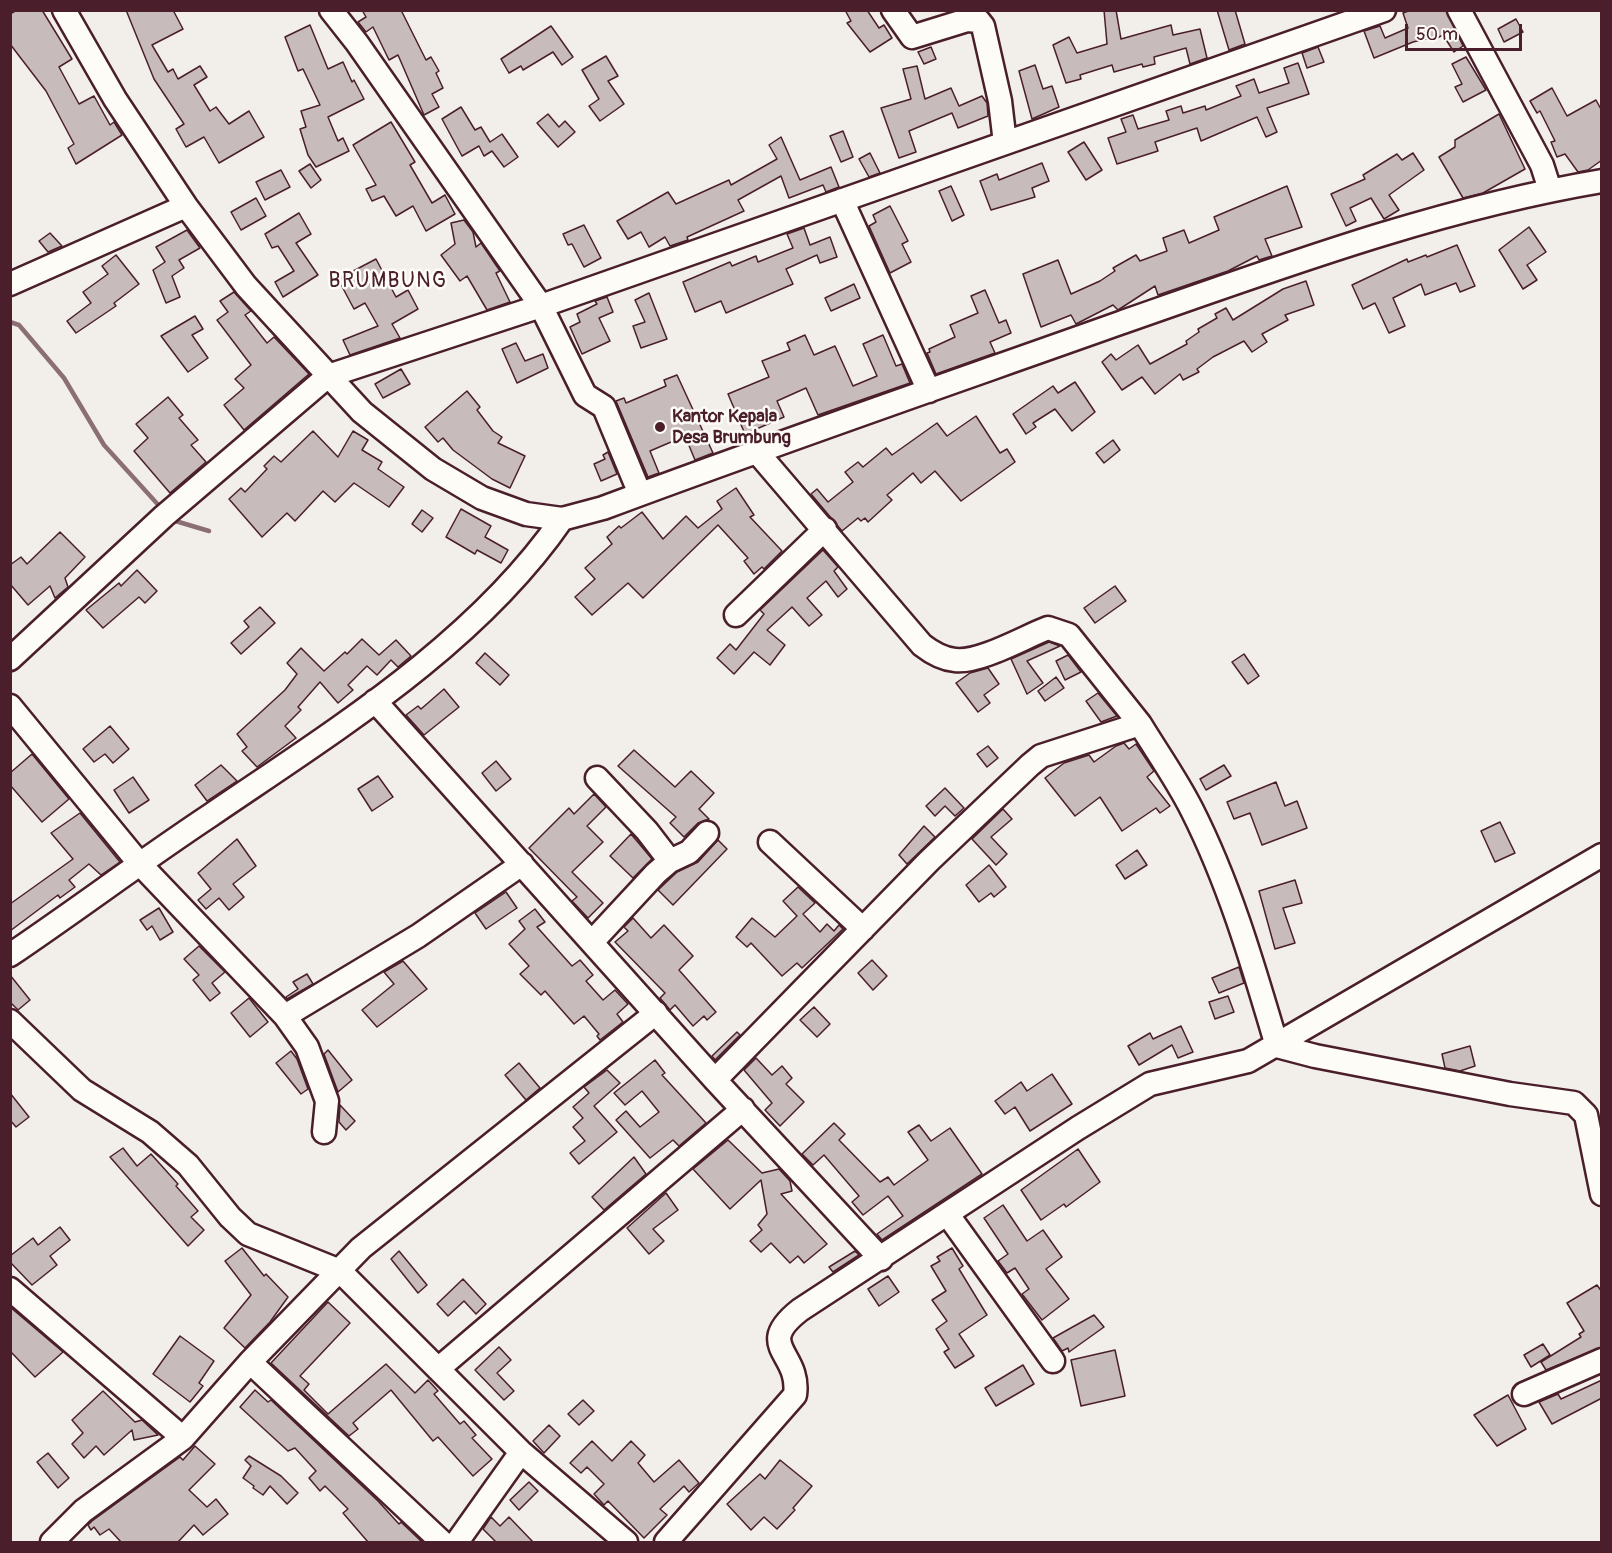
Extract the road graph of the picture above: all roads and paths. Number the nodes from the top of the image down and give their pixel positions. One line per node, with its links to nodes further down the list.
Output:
1 (64, 10): 10 (street)
2 (330, 10): 12 (street)
3 (892, 10): 6 (street)
4 (1384, 10): 6 (street)
5 (1459, 10): 8 (street)
6 (1005, 143): 9 (street)
7 (1602, 181): 8 (street)
8 (1550, 190): 14 (street)
9 (842, 200): 12 (street); 14 (street)
10 (186, 207): 11 (street); 13 (street)
11 (10, 284)
12 (541, 306): 13 (street); 16 (street)
13 (328, 376): 17 (street); 20 (street)
14 (929, 391): 15 (street)
15 (757, 452): 16 (street); 18 (street)
16 (640, 494): 17 (street)
17 (562, 519): 21 (street)
18 (825, 529): 19 (street); 23 (street)
19 (736, 615)
20 (10, 659)
21 (375, 701): 29 (street); 30 (street)
22 (10, 706): 29 (street)
23 (1140, 724): 31 (street); 37 (street)
24 (597, 778): 28 (street)
25 (707, 833): 28 (street)
26 (770, 842): 31 (street)
27 (1602, 855): 37 (street)
28 (670, 861): 32 (street)
29 (139, 863): 33 (street); 35 (street)
30 (522, 864): 32 (street); 35 (street)
31 (863, 929): 38 (street)
32 (592, 942): 34 (street)
33 (10, 955)
34 (656, 1013): 38 (street); 44 (street)
35 (285, 1016): 40 (street)
36 (10, 1021): 44 (street)
37 (1277, 1046): 41 (street); 42 (street)
38 (715, 1080): 39 (street)
39 (743, 1109): 43 (street); 49 (street)
40 (324, 1132)
41 (1602, 1194)
42 (948, 1215): 43 (street); 47 (street)
43 (881, 1259): 57 (street)
44 (340, 1271): 48 (street); 49 (street)
45 (10, 1289): 51 (street)
46 (1602, 1360): 50 (street)
47 (1053, 1361)
48 (250, 1362): 51 (street); 54 (street)
49 (438, 1369): 52 (street)
50 (1524, 1394)
51 (183, 1438): 53 (street)
52 (521, 1452): 55 (street); 56 (street)
53 (52, 1542)
54 (442, 1542)
55 (457, 1542)
56 (626, 1542)
57 (666, 1542)

